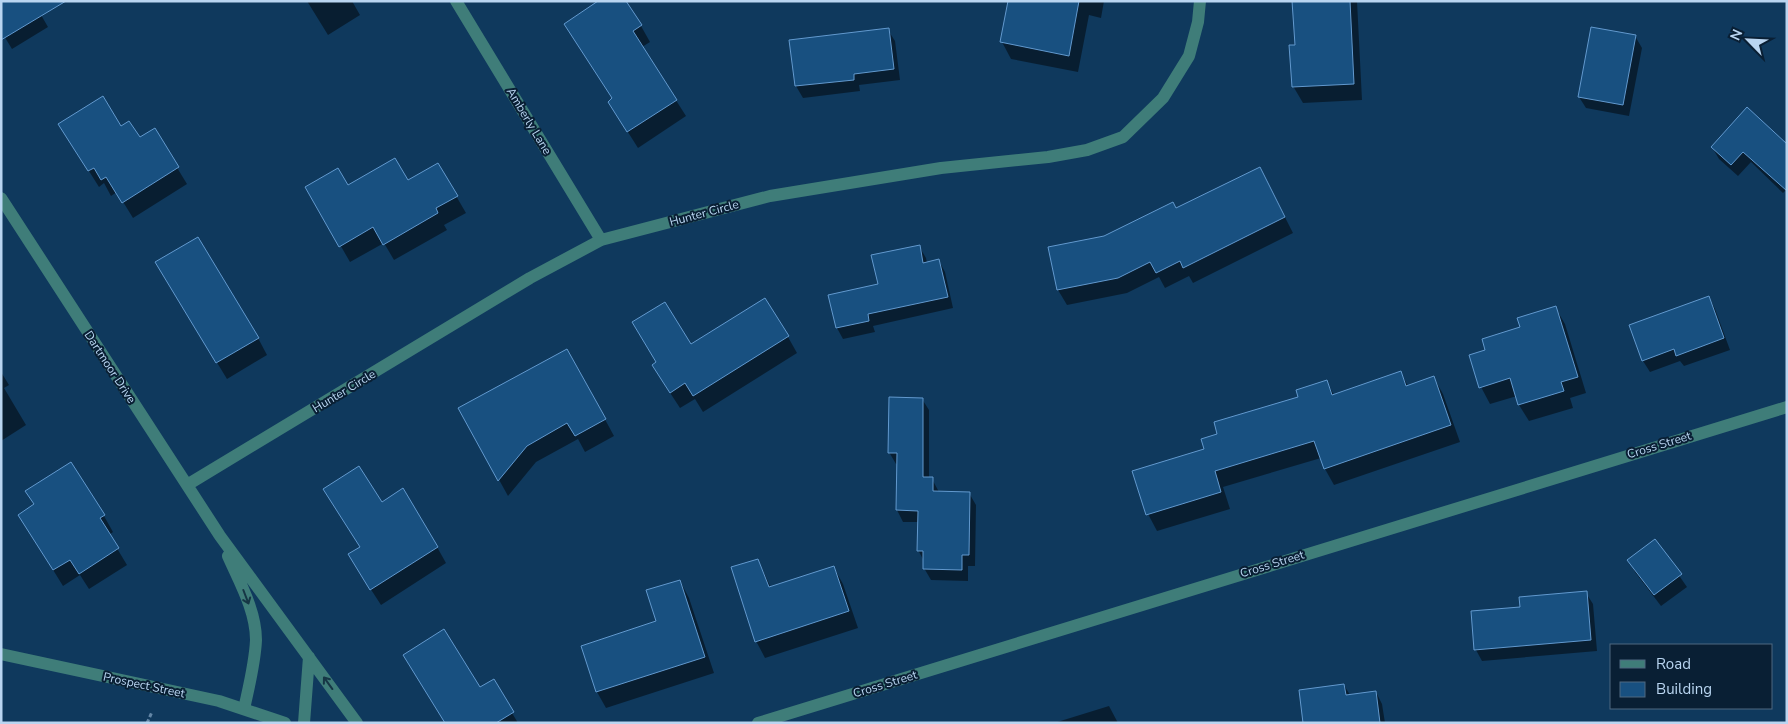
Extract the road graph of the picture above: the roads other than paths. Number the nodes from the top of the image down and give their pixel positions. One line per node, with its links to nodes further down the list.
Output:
1 (456, 1): 4 (street, Amberly Lane)
2 (1200, 1): 4 (street, Hunter Circle)
3 (1, 198): 6 (street, Dartmoor Drive)
4 (601, 240): 6 (street, Hunter Circle)
5 (1787, 407): 14 (street, Cross Street)
6 (187, 486): 7 (street, Dartmoor Drive)
7 (220, 536): 9 (street, Dartmoor Drive); 10 (street, Dartmoor Drive, one-way to 10)
8 (1, 654): 10 (street, Prospect Street)
9 (309, 657): 12 (street); 13 (street, Dartmoor Drive, one-way to 9)
10 (244, 708): 11 (street, Prospect Street)
11 (285, 723)
12 (304, 723)
13 (357, 723)
14 (758, 723)

